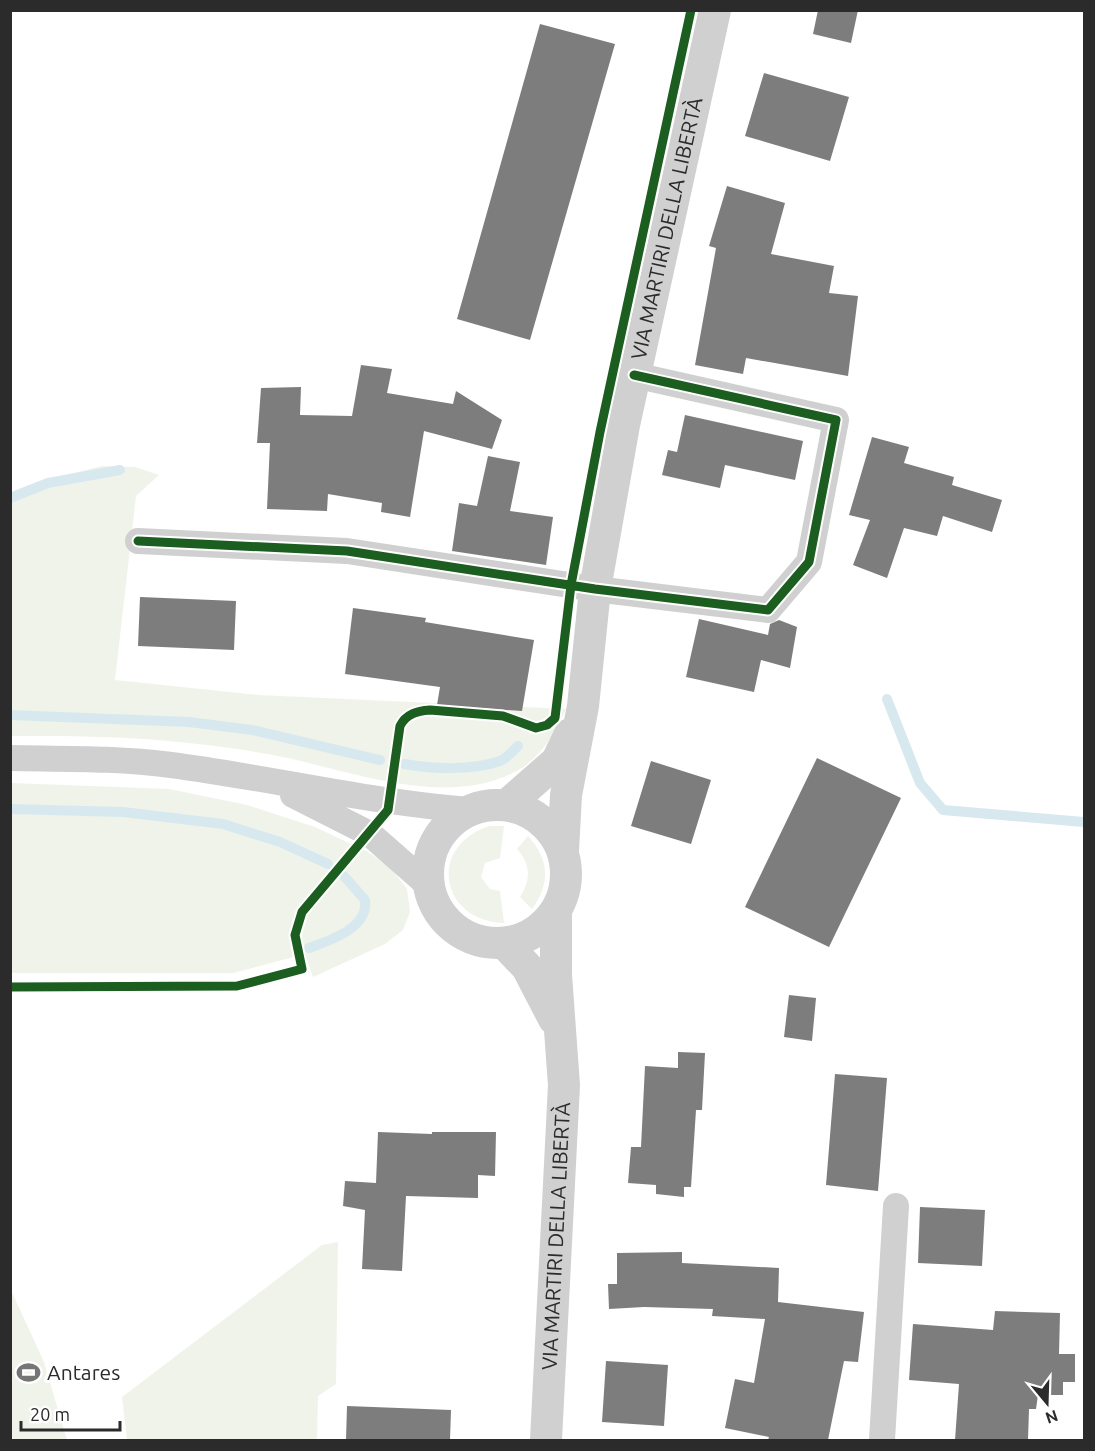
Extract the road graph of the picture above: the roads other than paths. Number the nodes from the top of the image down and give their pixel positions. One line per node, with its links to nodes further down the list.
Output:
1 (715, 10): 2 (street, VIA MARTIRI DELLA LIBERTÀ)
2 (634, 375): 4 (street, VIA MARTIRI DELLA LIBERTÀ); 4 (street)
3 (138, 541): 4 (street)
4 (595, 589): 5 (street, VIA MARTIRI DELLA LIBERTÀ)
5 (583, 706): 8 (street, VIA MARTIRI DELLA LIBERTÀ); 10 (street, VIA MARTIRI DELLA LIBERTÀ)
6 (10, 758): 7 (street)
7 (260, 780): 9 (street); 11 (street)
8 (507, 805): 9 (street, VIA MARTIRI DELLA LIBERTÀ); 10 (street, VIA MARTIRI DELLA LIBERTÀ)
9 (469, 810): 11 (street, VIA MARTIRI DELLA LIBERTÀ)
10 (563, 851): 12 (street, VIA MARTIRI DELLA LIBERTÀ)
11 (428, 885): 13 (street, VIA MARTIRI DELLA LIBERTÀ)
12 (556, 910): 13 (street, VIA MARTIRI DELLA LIBERTÀ); 14 (street, VIA MARTIRI DELLA LIBERTÀ)
13 (504, 943): 14 (street, VIA MARTIRI DELLA LIBERTÀ)
14 (561, 1033): 16 (street, VIA MARTIRI DELLA LIBERTÀ)
15 (896, 1206): 17 (street)
16 (546, 1440)
17 (882, 1440)

